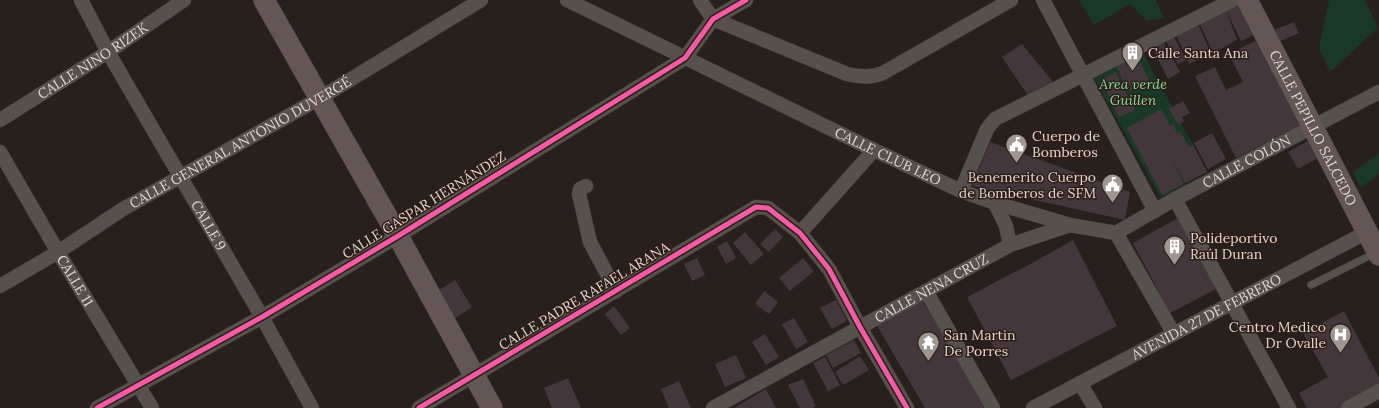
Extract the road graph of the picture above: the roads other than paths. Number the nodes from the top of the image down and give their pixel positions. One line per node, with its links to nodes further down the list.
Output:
1 (81, 0): 13 (street, CALLE 9)
2 (184, 0): 13 (street, CALLE NINO RIZEK)
3 (264, 0): 17 (main road)
4 (481, 0): 17 (street, CALLE GENERAL ANTONIO DUVERGÉ)
5 (567, 0): 14 (street, CALLE CLUB LEO)
6 (700, 0): 12 (street)
7 (746, 0): 12 (street, CALLE GASPAR HERNÁNDEZ)
8 (1011, 0): 12 (street)
9 (1043, 0): 15 (street)
10 (1233, 0): 15 (street)
11 (1247, 0): 19 (main road, CALLE PEPILLO SALCEDO)
12 (713, 19): 14 (street, CALLE GASPAR HERNÁNDEZ)
13 (108, 52): 18 (street, CALLE NINO RIZEK); 22 (street, CALLE 9)
14 (685, 58): 20 (street, CALLE CLUB LEO); 32 (street, CALLE GASPAR HERNÁNDEZ)
15 (1083, 74): 24 (street); 27 (street)
16 (1379, 92): 19 (street, CALLE COLÓN)
17 (320, 98): 22 (street, CALLE GENERAL ANTONIO DUVERGÉ); 32 (main road)
18 (0, 120)
19 (1313, 126): 25 (street, CALLE COLÓN); 29 (main road, CALLE PEPILLO SALCEDO)
20 (874, 150): 24 (street, CALLE CLUB LEO); 30 (street)
21 (0, 152): 34 (street, CALLE 11)
22 (181, 177): 34 (street, CALLE GENERAL ANTONIO DUVERGÉ); 41 (street, CALLE 9)
23 (586, 186): 38 (street)
24 (961, 191): 26 (street, CALLE CLUB LEO)
25 (1176, 200): 27 (street, CALLE COLÓN); 40 (street)
26 (995, 203): 28 (street, CALLE CLUB LEO); 33 (street)
27 (1155, 211): 31 (street, CALLE COLÓN)
28 (1070, 225): 31 (street, CALLE CLUB LEO); 33 (street, CALLE NENA CRUZ)
29 (1373, 229): 35 (main road, CALLE PEPILLO SALCEDO); 40 (street, AVENIDA 27 DE FEBRERO)
30 (800, 233): 38 (street, CALLE PADRE RAFAEL ARANA); 42 (street)
31 (1116, 233): 43 (street)
32 (398, 236): 41 (street, CALLE GASPAR HERNÁNDEZ); 44 (main road)
33 (1010, 245): 39 (street, CALLE NENA CRUZ)
34 (58, 252): 37 (street, CALLE GENERAL ANTONIO DUVERGÉ); 46 (street, CALLE 11)
35 (1378, 254): 36 (lane)
36 (1311, 285)
37 (0, 286)
38 (616, 291): 44 (street, CALLE PADRE RAFAEL ARANA)
39 (926, 291): 42 (street, CALLE NENA CRUZ); 55 (street)
40 (1232, 303): 43 (street, AVENIDA 27 DE FEBRERO); 58 (street)
41 (262, 317): 46 (street, CALLE GASPAR HERNÁNDEZ); 50 (street, CALLE 9)
42 (860, 327): 53 (street, CALLE NENA CRUZ); 54 (street)
43 (1174, 334): 45 (street, AVENIDA 27 DE FEBRERO)
44 (474, 376): 51 (street, CALLE PADRE RAFAEL ARANA); 52 (main road)
45 (1080, 383): 56 (street, AVENIDA 27 DE FEBRERO); 57 (street)
46 (139, 385): 48 (street, CALLE GASPAR HERNÁNDEZ); 49 (street, CALLE 11)
47 (1379, 391): 59 (street)
48 (97, 408)
49 (152, 408)
50 (312, 408)
51 (419, 408)
52 (492, 408)
53 (714, 408)
54 (907, 408)
55 (993, 408)
56 (1033, 408)
57 (1095, 408)
58 (1289, 408)
59 (1348, 408)

